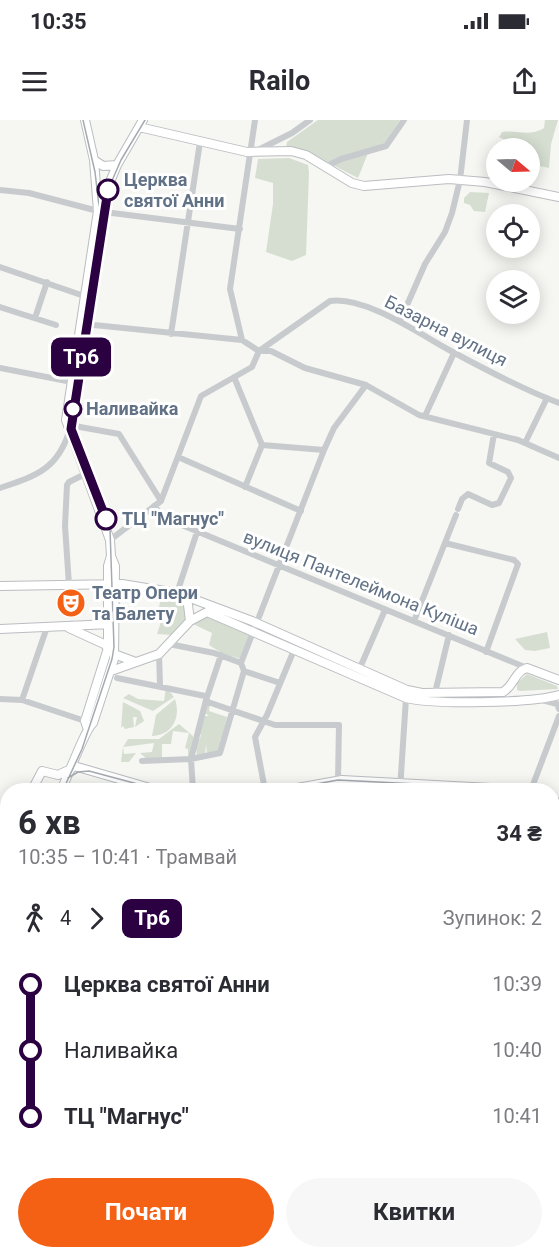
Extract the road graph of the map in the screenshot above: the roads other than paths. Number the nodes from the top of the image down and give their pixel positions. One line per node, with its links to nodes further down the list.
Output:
1 (85, 120): 9 (main road)
2 (255, 120): 8 (street)
3 (310, 120): 8 (street)
4 (404, 120): 11 (street)
5 (467, 120): 12 (street)
6 (141, 124): 7 (main road); 10 (main road)
7 (200, 142): 8 (main road); 16 (street)
8 (252, 153): 11 (main road); 17 (street)
9 (94, 160): 10 (main road); 15 (main road)
10 (117, 165): 15 (main road)
11 (325, 167): 12 (main road)
12 (460, 180): 14 (main road); 23 (street)
13 (0, 190): 15 (street)
14 (559, 197)
15 (101, 212): 16 (street); 20 (main road)
16 (188, 222): 17 (street); 26 (street)
17 (240, 229): 27 (street)
18 (0, 267): 19 (street)
19 (47, 282): 20 (street); 22 (street)
20 (88, 297): 24 (main road)
21 (0, 307): 22 (street)
22 (35, 318): 25 (street)
23 (399, 321): 28 (street, Базарна вулиця); 29 (street, Базарна вулиця)
24 (84, 324): 26 (street); 32 (main road)
25 (56, 325)
26 (171, 334): 27 (street)
27 (242, 340): 28 (street)
28 (259, 351): 31 (street); 33 (street)
29 (454, 353): 34 (street, Базарна вулиця); 36 (street)
30 (0, 368): 32 (street)
31 (234, 377): 40 (street); 42 (street)
32 (75, 383): 37 (main road)
33 (366, 384): 36 (street); 41 (street)
34 (547, 398): 35 (street, Базарна вулиця); 39 (street)
35 (559, 402)
36 (425, 416): 38 (street)
37 (69, 428): 44 (main road); 46 (street); 47 (street)
38 (494, 434): 39 (street); 52 (street)
39 (525, 443): 43 (street)
40 (262, 445): 41 (street); 45 (street)
41 (324, 450): 49 (street)
42 (178, 457): 45 (street); 47 (street)
43 (559, 459)
44 (85, 474): 51 (main road); 55 (street)
45 (245, 487): 49 (street)
46 (0, 488)
47 (161, 501): 48 (street)
48 (154, 506): 50 (street, вулиця Пантелеймона Куліша); 51 (street)
49 (301, 511): 53 (street)
50 (197, 532): 53 (street, вулиця Пантелеймона Куліша); 57 (street)
51 (110, 540): 54 (main road)
52 (445, 543): 60 (street); 70 (street)
53 (279, 566): 58 (street, вулиця Пантелеймона Куліша); 63 (street)
54 (111, 584): 55 (main road); 57 (main road); 61 (main road)
55 (69, 585): 56 (main road)
56 (0, 586)
57 (177, 592): 59 (main road); 63 (main road)
58 (385, 610): 60 (street, вулиця Пантелеймона Куліша); 76 (street)
59 (190, 621): 63 (main road); 67 (main road)
60 (414, 621): 66 (street, вулиця Пантелеймона Куліша)
61 (112, 624): 64 (main road); 69 (main road)
62 (47, 627): 64 (main road); 65 (main road); 88 (street)
63 (256, 627): 68 (main road); 74 (street); 76 (main road)
64 (67, 628): 69 (main road)
65 (0, 629)
66 (449, 635): 70 (street, вулиця Пантелеймона Куліша); 84 (street)
67 (169, 644): 71 (main road); 72 (street)
68 (294, 650): 81 (street); 86 (main road)
69 (111, 651): 73 (main road); 77 (main road); 96 (main road)
70 (486, 652): 75 (street, вулиця Пантелеймона Куліша)
71 (159, 654): 73 (main road); 83 (street)
72 (221, 655): 74 (street); 89 (street)
73 (133, 661): 77 (main road)
74 (241, 663): 78 (street)
75 (527, 668): 80 (main road); 82 (main road)
76 (359, 670): 84 (main road)
77 (111, 671): 96 (main road)
78 (244, 671): 81 (street); 93 (street)
79 (117, 678): 83 (street)
80 (559, 680)
81 (280, 683): 95 (street)
82 (512, 684): 84 (main road); 90 (main road)
83 (160, 685): 89 (street)
84 (435, 693)
85 (559, 695): 91 (main road)
86 (406, 698): 90 (main road); 108 (street)
87 (0, 699): 88 (street)
88 (22, 700): 96 (street)
89 (206, 700): 93 (street); 97 (street)
90 (526, 700): 91 (main road)
91 (542, 700): 92 (street)
92 (559, 709)
93 (231, 710): 95 (street); 97 (street)
94 (559, 716): 109 (street)
95 (264, 722): 100 (street); 105 (street)
96 (86, 724): 99 (main road)
97 (192, 759): 98 (street); 104 (street)
98 (142, 761)
99 (74, 766): 101 (main road); 102 (main road); 103 (main road)
100 (338, 780): 106 (main road); 107 (main road)
101 (36, 783)
102 (65, 783)
103 (133, 783)
104 (193, 783)
105 (264, 783)
106 (322, 783)
107 (365, 783)
108 (400, 783)
109 (532, 783)

